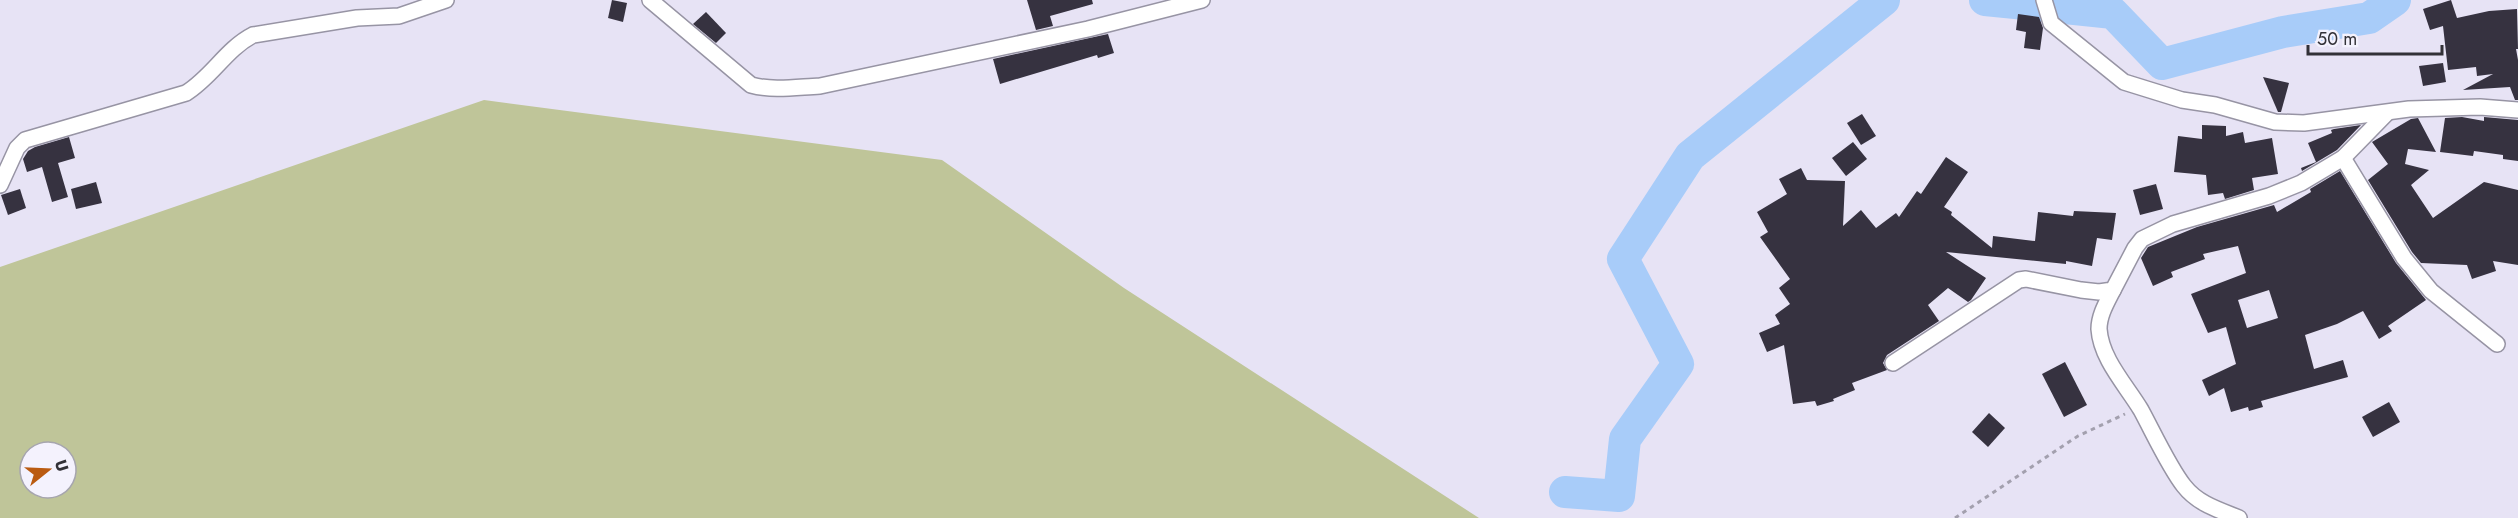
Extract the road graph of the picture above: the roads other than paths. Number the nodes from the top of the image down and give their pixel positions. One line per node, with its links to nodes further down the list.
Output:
1 (446, 0): 8 (street)
2 (650, 0): 3 (street)
3 (1202, 0)
4 (2044, 0): 6 (street)
5 (2518, 110): 6 (street)
6 (2387, 113): 7 (street)
7 (2343, 158): 9 (street); 10 (street)
8 (0, 185)
9 (2113, 290): 11 (street); 12 (street)
10 (2497, 344)
11 (1893, 363)
12 (2239, 518)

